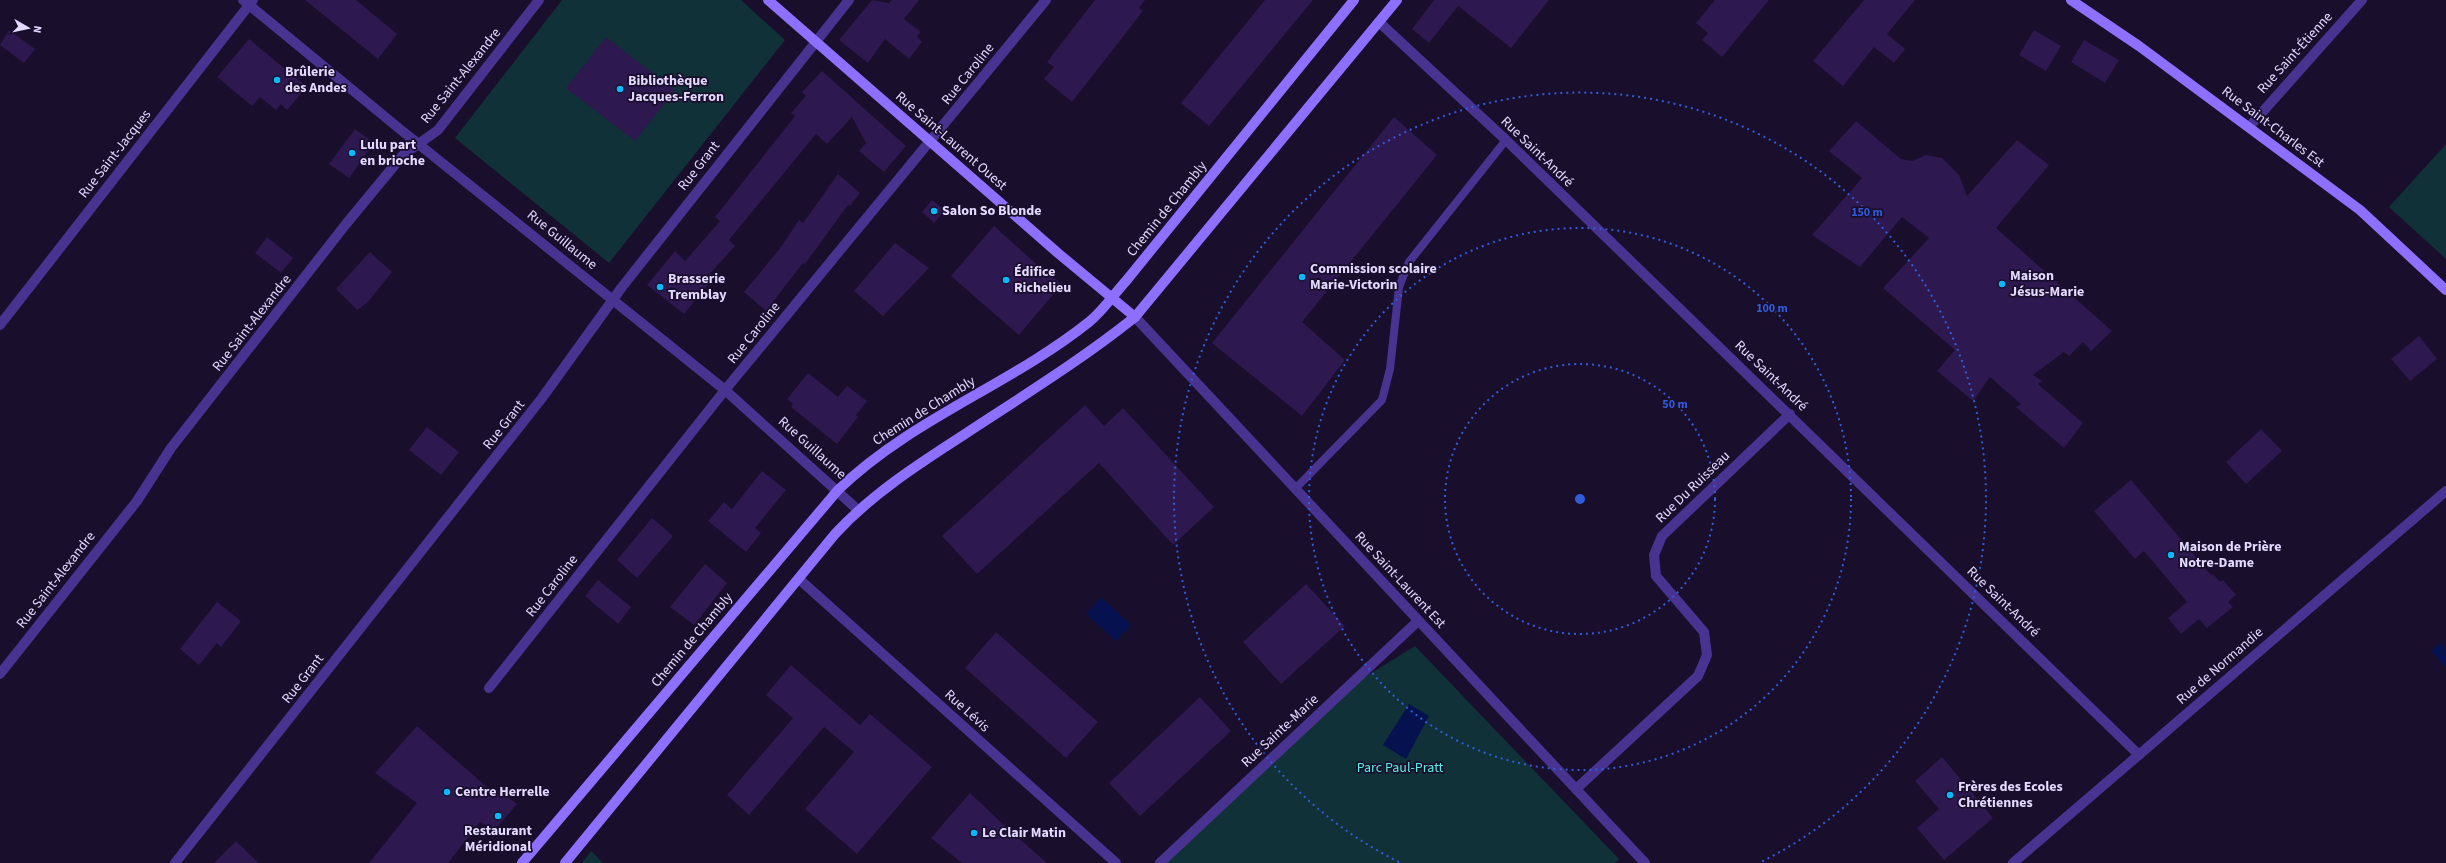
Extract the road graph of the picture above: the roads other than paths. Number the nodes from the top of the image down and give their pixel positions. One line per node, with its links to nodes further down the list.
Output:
1 (539, 0): 15 (street, Rue Saint-Alexandre)
2 (768, 0): 11 (main road, Rue Saint-Laurent Ouest)
3 (849, 0): 11 (street, Rue Grant)
4 (1046, 0): 14 (street, Rue Caroline)
5 (1354, 0): 17 (main road, Chemin de Chambly)
6 (1397, 0): 10 (main road)
7 (2071, 0): 12 (main road, Rue Saint-Charles Est)
8 (2362, 0): 12 (street, Rue Saint-Étienne)
9 (248, 2): 15 (street, Rue Guillaume); 20 (street, Rue Saint-Jacques)
10 (1378, 22): 13 (street, Rue Saint-André); 19 (main road)
11 (816, 42): 14 (main road, Rue Saint-Laurent Ouest); 18 (street, Rue Grant)
12 (2249, 127): 16 (main road, Rue Saint-Charles Est)
13 (1506, 140): 22 (street, Rue Saint-André); 23 (lane)
14 (930, 142): 17 (main road, Rue Saint-Laurent Ouest); 21 (street, Rue Caroline)
15 (419, 144): 18 (street, Rue Guillaume); 29 (street, Rue Saint-Alexandre)
16 (2446, 290)
17 (1111, 297): 19 (main road, Rue Saint-Laurent Ouest); 24 (main road, Chemin de Chambly)
18 (613, 300): 21 (street, Rue Guillaume); 33 (street, Rue Grant)
19 (1135, 317): 23 (street, Rue Saint-Laurent Est); 26 (main road)
20 (0, 325)
21 (725, 390): 24 (street, Rue Guillaume); 30 (street, Rue Caroline)
22 (1790, 414): 31 (street, Rue Saint-André); 32 (street, Rue Du Ruisseau)
23 (1295, 489): 28 (street, Rue Saint-Laurent Est)
24 (838, 490): 26 (street, Rue Guillaume); 34 (main road, Chemin de Chambly)
25 (2446, 491): 31 (street, Rue de Normandie)
26 (858, 510): 27 (main road)
27 (799, 579): 35 (main road); 36 (street, Rue Lévis)
28 (1418, 621): 32 (street, Rue Saint-Laurent Est); 37 (street, Rue Sainte-Marie)
29 (0, 674)
30 (489, 688)
31 (2139, 755): 39 (street, Rue de Normandie)
32 (1576, 789): 38 (street, Rue Saint-Laurent Est)
33 (175, 863)
34 (522, 863)
35 (565, 863)
36 (1116, 863)
37 (1160, 863)
38 (1645, 863)
39 (2013, 863)

